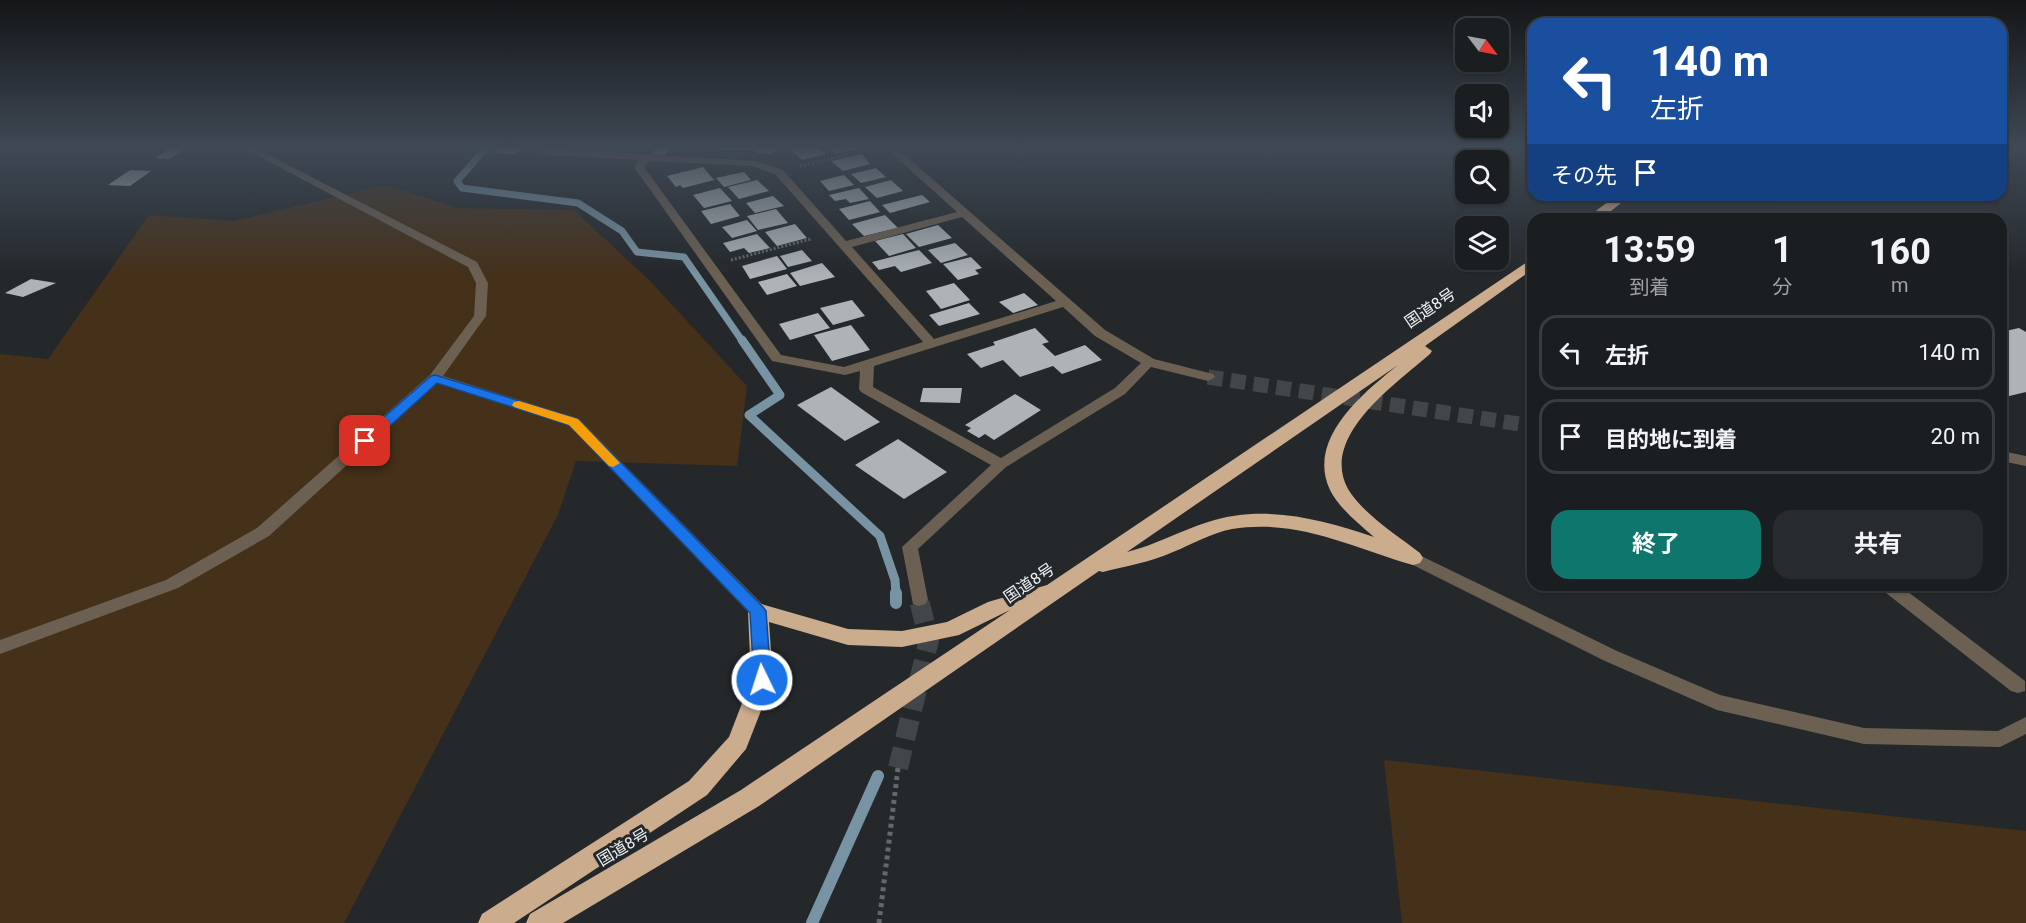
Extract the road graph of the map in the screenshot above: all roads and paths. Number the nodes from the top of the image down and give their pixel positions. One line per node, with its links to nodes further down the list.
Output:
1 (330, 191): 18 (street)
2 (656, 191): 10 (street)
3 (796, 191): 8 (street)
4 (940, 191): 6 (street)
5 (1617, 201): 7 (highway)
6 (965, 213): 9 (street); 12 (street)
7 (1601, 213)
8 (834, 233): 9 (street); 10 (path)
9 (844, 245): 14 (street)
10 (710, 266): 16 (street)
11 (1527, 266): 13 (highway, 国道8号)
12 (1065, 302): 14 (street); 15 (street)
13 (1472, 307): 22 (highway); 23 (highway, 国道8号)
14 (932, 344): 16 (street)
15 (1149, 362): 17 (street); 21 (street)
16 (867, 364): 21 (street)
17 (1208, 377)
18 (435, 378): 27 (street); 28 (street)
19 (2007, 457): 20 (street)
20 (2026, 461)
21 (1001, 464): 26 (street)
22 (1413, 558): 23 (highway); 30 (street)
23 (1090, 568): 24 (highway, 国道8号)
24 (1063, 586): 27 (highway); 33 (highway, 国道8号)
25 (1895, 591): 29 (street)
26 (919, 600)
27 (758, 611): 32 (highway)
28 (0, 647)
29 (2018, 686)
30 (2026, 725)
31 (898, 768): 34 (path)
32 (491, 923)
33 (538, 923)
34 (879, 923)

